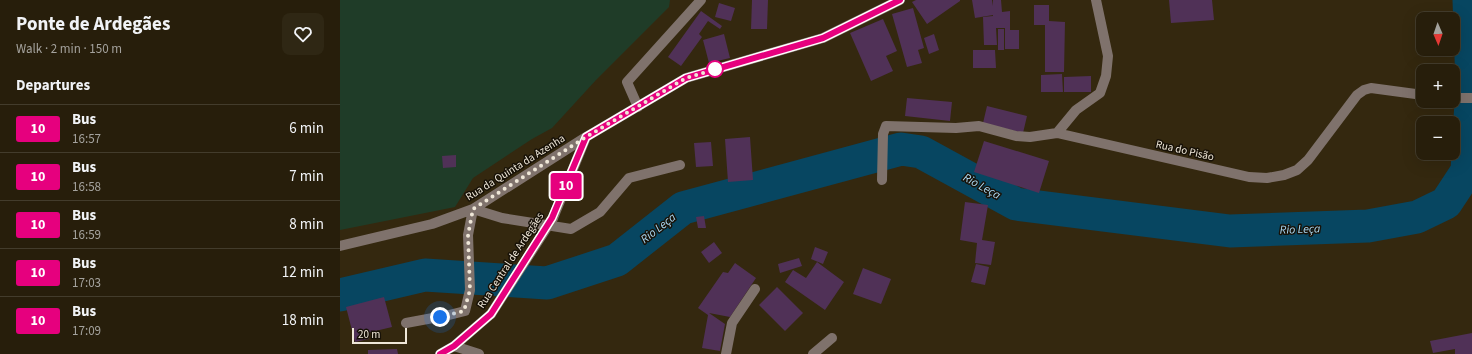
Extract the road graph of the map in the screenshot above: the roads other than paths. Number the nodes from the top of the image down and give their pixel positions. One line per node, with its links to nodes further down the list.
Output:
1 (701, 0): 7 (street)
2 (900, 0): 7 (street, Rua da Quinta da Azenha)
3 (1096, 0): 8 (street)
4 (1416, 94): 8 (street, Rua do Pisão)
5 (1460, 98): 6 (street)
6 (1472, 98)
7 (638, 107): 9 (street, Rua da Quinta da Azenha)
8 (1057, 132): 11 (street)
9 (586, 137): 12 (street, Rua da Quinta da Azenha); 17 (street, Rua Central de Ardegães, bridge)
10 (680, 166): 12 (street)
11 (882, 180)
12 (473, 209): 13 (street, Rua da Quinta da Azenha); 15 (street)
13 (340, 246)
14 (755, 289): 20 (street)
15 (406, 323)
16 (832, 338): 21 (street)
17 (454, 346): 18 (street, Rua Central de Ardegães); 19 (street)
18 (440, 354)
19 (479, 354)
20 (726, 354)
21 (813, 354)

